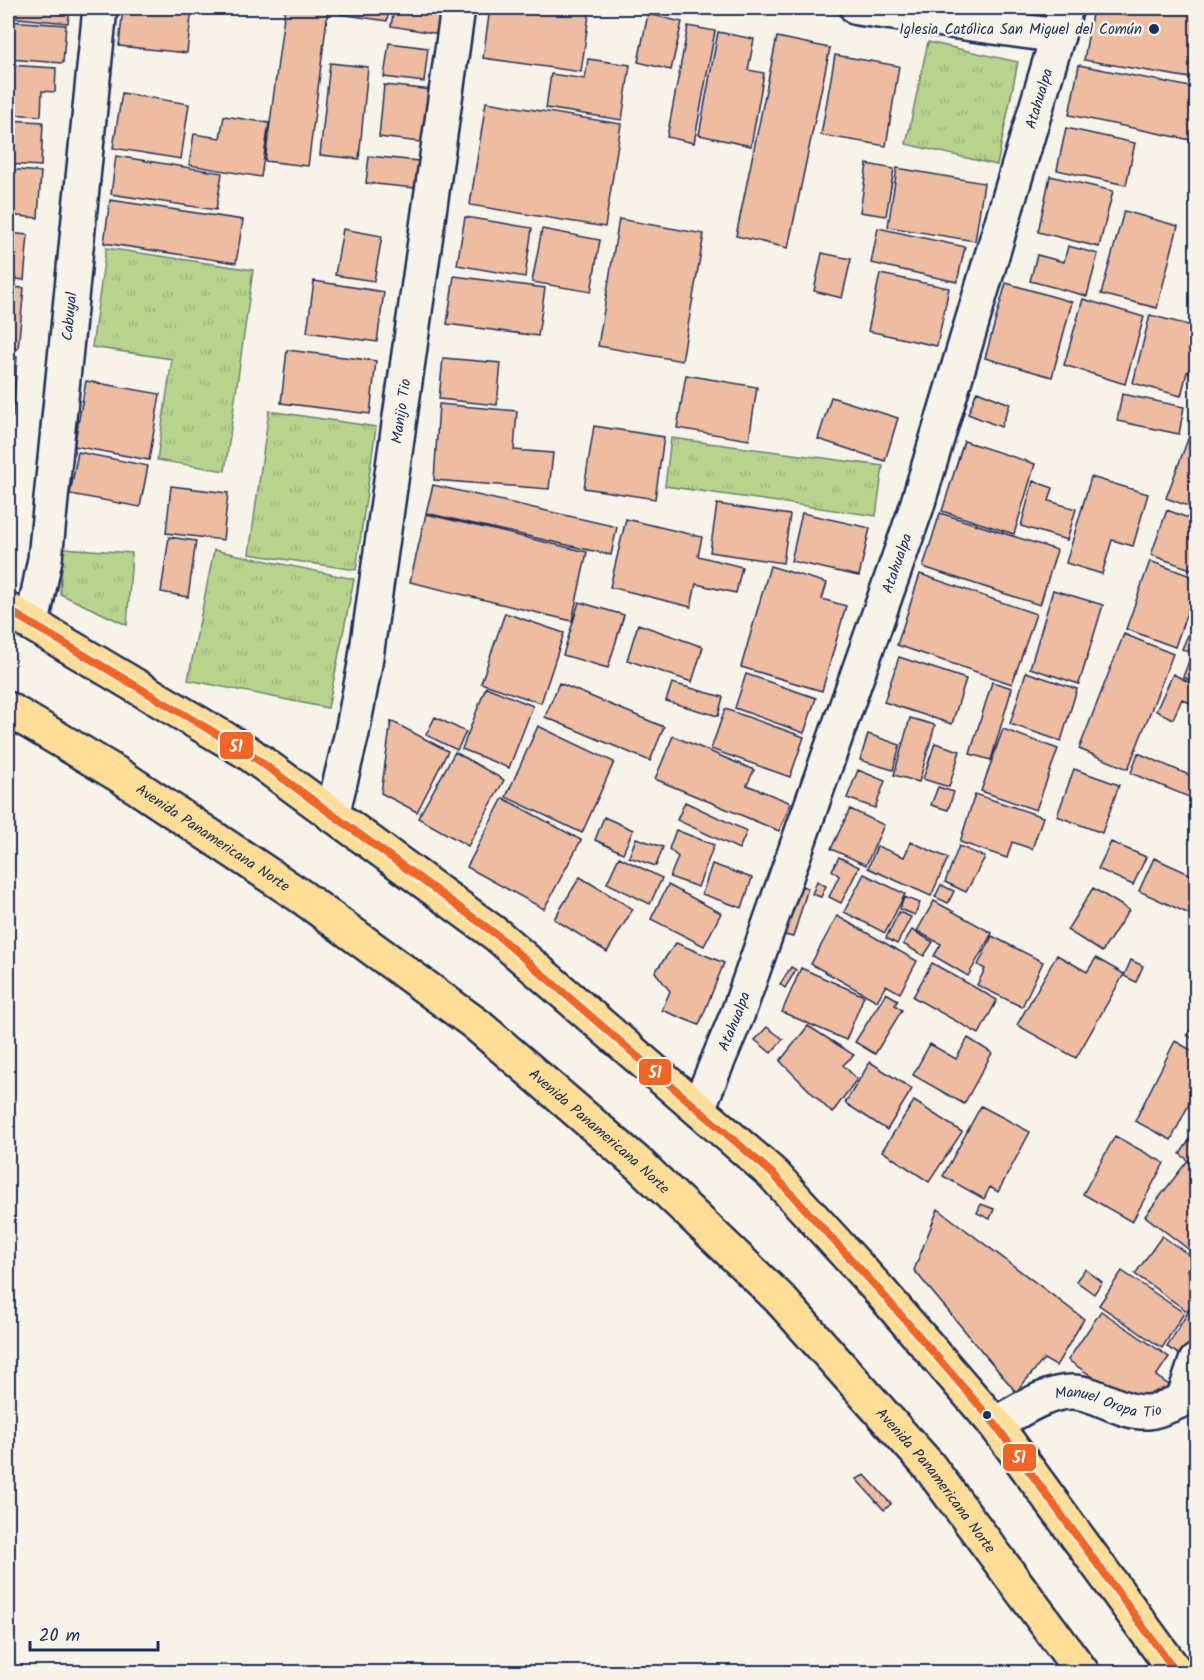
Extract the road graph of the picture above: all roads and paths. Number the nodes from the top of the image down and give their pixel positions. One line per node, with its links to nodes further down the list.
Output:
1 (100, 8): 5 (street, Cabuyal)
2 (458, 8): 7 (street, Manijo Tio)
3 (857, 8): 4 (street)
4 (1062, 22): 8 (street, Atahualpa)
5 (20, 617): 7 (highway)
6 (8, 709): 12 (highway, Avenida Panamericana Norte)
7 (332, 815): 8 (highway)
8 (698, 1108): 11 (highway)
9 (1197, 1361): 10 (street, Manuel Oropa Tio)
10 (1190, 1404): 11 (street, Manuel Oropa Tio)
11 (995, 1424): 13 (highway)
12 (1082, 1672)
13 (1176, 1672)

